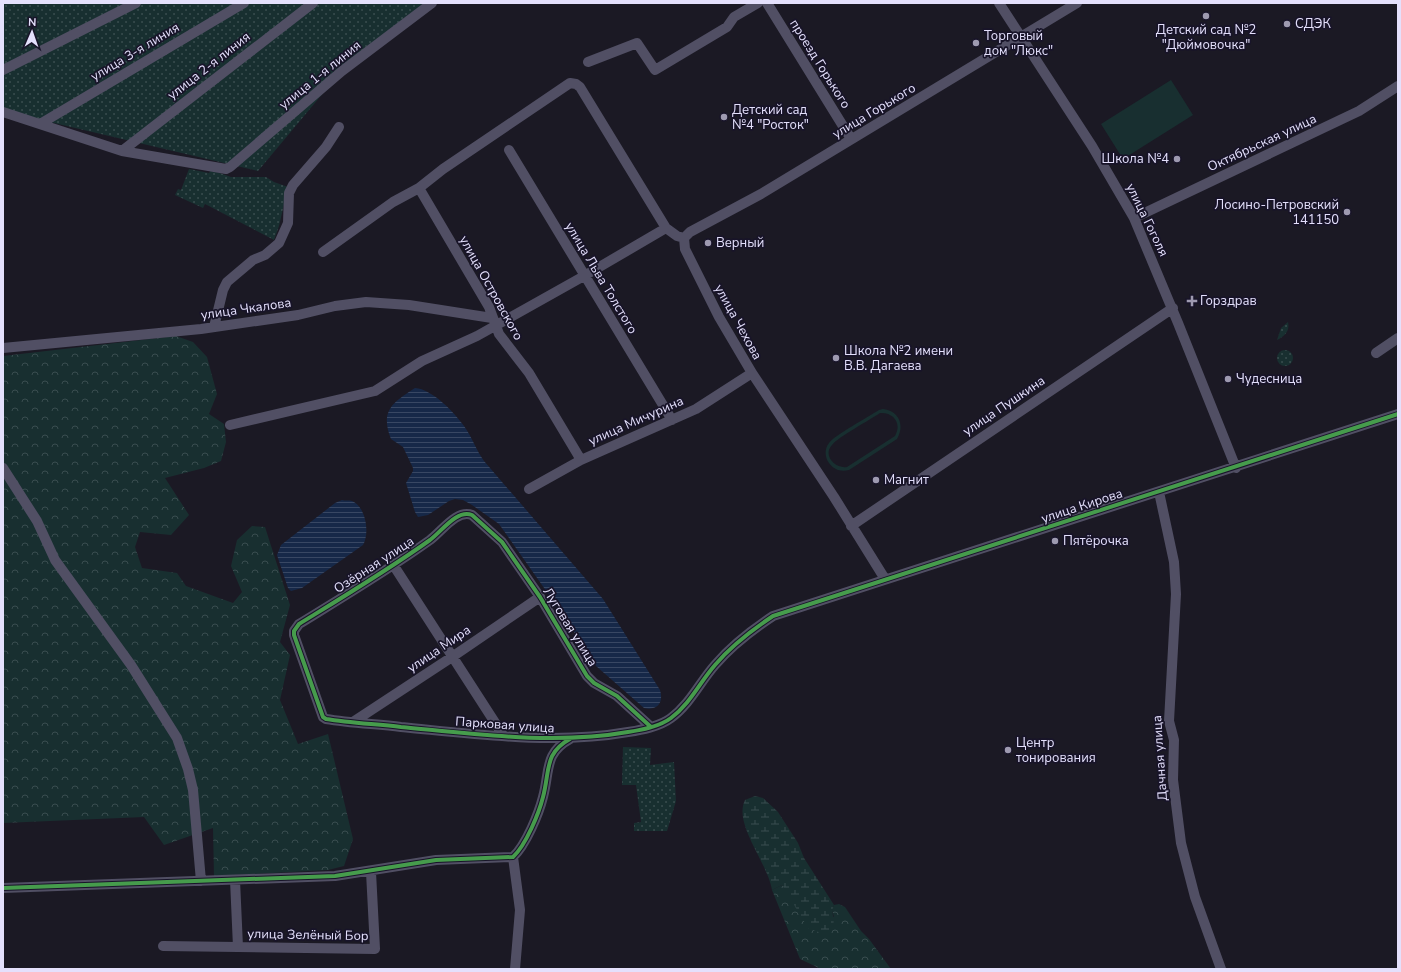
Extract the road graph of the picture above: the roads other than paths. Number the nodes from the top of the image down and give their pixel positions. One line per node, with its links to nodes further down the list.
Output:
1 (136, 3): 11 (street)
2 (244, 3): 14 (street, улица 3-я линия)
3 (313, 3): 18 (street, улица 2-я линия)
4 (432, 3): 18 (street, улица 1-я линия)
5 (758, 3): 10 (street)
6 (767, 3): 16 (street, проезд Горького)
7 (999, 3): 9 (street, улица Гоголя)
8 (1077, 3): 9 (street, улица Горького)
9 (1022, 38): 16 (street, улица Горького); 20 (street, улица Гоголя)
10 (588, 62)
11 (3, 70)
12 (1398, 86): 20 (street, Октябрьская улица)
13 (3, 112): 14 (street)
14 (40, 124): 18 (street)
15 (339, 127): 27 (street)
16 (851, 139): 22 (street, улица Горького)
17 (509, 150): 24 (street, улица Льва Толстого)
18 (122, 151)
19 (419, 188): 21 (street); 23 (street); 26 (street, улица Островского)
20 (1134, 218): 25 (street, улица Гоголя)
21 (666, 228): 22 (street); 24 (street)
22 (684, 238): 31 (street, улица Чехова)
23 (323, 252)
24 (584, 276): 26 (street); 33 (street, улица Льва Толстого)
25 (1172, 308): 37 (street, улица Гоголя); 41 (street, улица Пушкина)
26 (494, 321): 27 (street, улица Чкалова); 34 (street); 35 (street, улица Островского)
27 (214, 327): 29 (street, улица Чкалова)
28 (1398, 338): 30 (street)
29 (3, 348)
30 (1376, 353)
31 (752, 373): 33 (street, улица Мичурина); 41 (street, улица Чехова)
32 (1398, 414): 37 (street, улица Кирова)
33 (672, 420): 35 (street, улица Мичурина)
34 (230, 425)
35 (580, 460): 38 (street, улица Мичурина)
36 (3, 468): 55 (street)
37 (1236, 468): 39 (street, улица Кирова)
38 (529, 489)
39 (1159, 492): 43 (street, улица Кирова); 60 (street, Дачная улица)
40 (464, 513): 42 (street, Озёрная улица); 44 (street, Луговая улица)
41 (851, 526): 43 (street, улица Чехова)
42 (394, 566): 45 (street); 47 (street, Озёрная улица)
43 (885, 579): 46 (street, улица Кирова)
44 (540, 597): 45 (street, улица Мира); 49 (street, Луговая улица)
45 (452, 657): 48 (street, улица Мира); 50 (street)
46 (678, 711): 49 (street, Парковая улица)
47 (326, 719): 48 (street, Парковая улица)
48 (353, 722): 50 (street, Парковая улица)
49 (652, 727): 51 (street, Парковая улица)
50 (503, 735): 51 (street, Парковая улица)
51 (570, 739): 52 (street)
52 (513, 856): 53 (street); 59 (street)
53 (371, 872): 54 (street); 58 (street, улица Зелёный Бор)
54 (235, 880): 55 (street); 58 (street)
55 (201, 881): 56 (street)
56 (3, 888)
57 (163, 946): 58 (street, улица Зелёный Бор)
58 (238, 947)
59 (515, 969)
60 (1221, 969)

